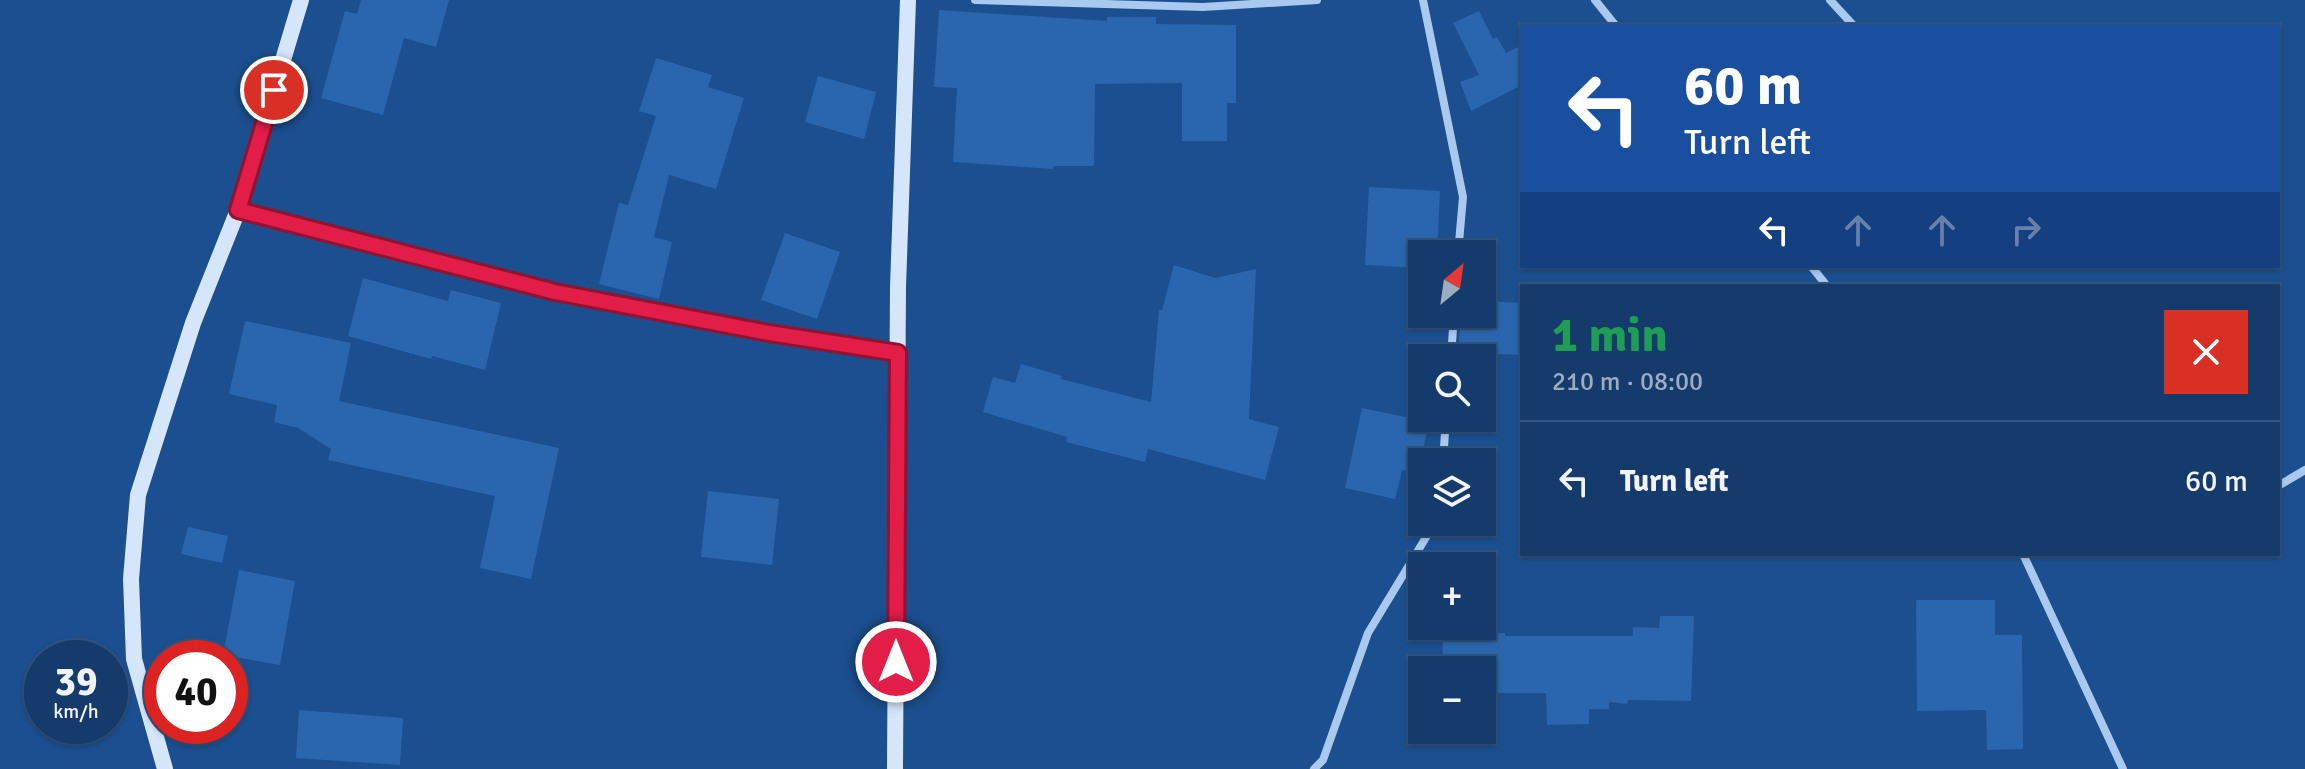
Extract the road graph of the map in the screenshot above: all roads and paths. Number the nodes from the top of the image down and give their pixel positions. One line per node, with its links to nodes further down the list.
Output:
1 (301, 0): 10 (street)
2 (908, 0): 14 (street)
3 (975, 0): 4 (street)
4 (1317, 0)
5 (1423, 0): 11 (street)
6 (1595, 0): 8 (street)
7 (1830, 0): 9 (street)
8 (1614, 24)
9 (1852, 24)
10 (238, 210): 14 (street); 19 (street)
11 (1459, 240)
12 (1813, 268): 13 (street)
13 (1825, 284)
14 (898, 353): 20 (street)
15 (2305, 470): 16 (street)
16 (2280, 485)
17 (1427, 536): 21 (street)
18 (2024, 556): 22 (street)
19 (165, 769)
20 (895, 769)
21 (1314, 769)
22 (2123, 769)

